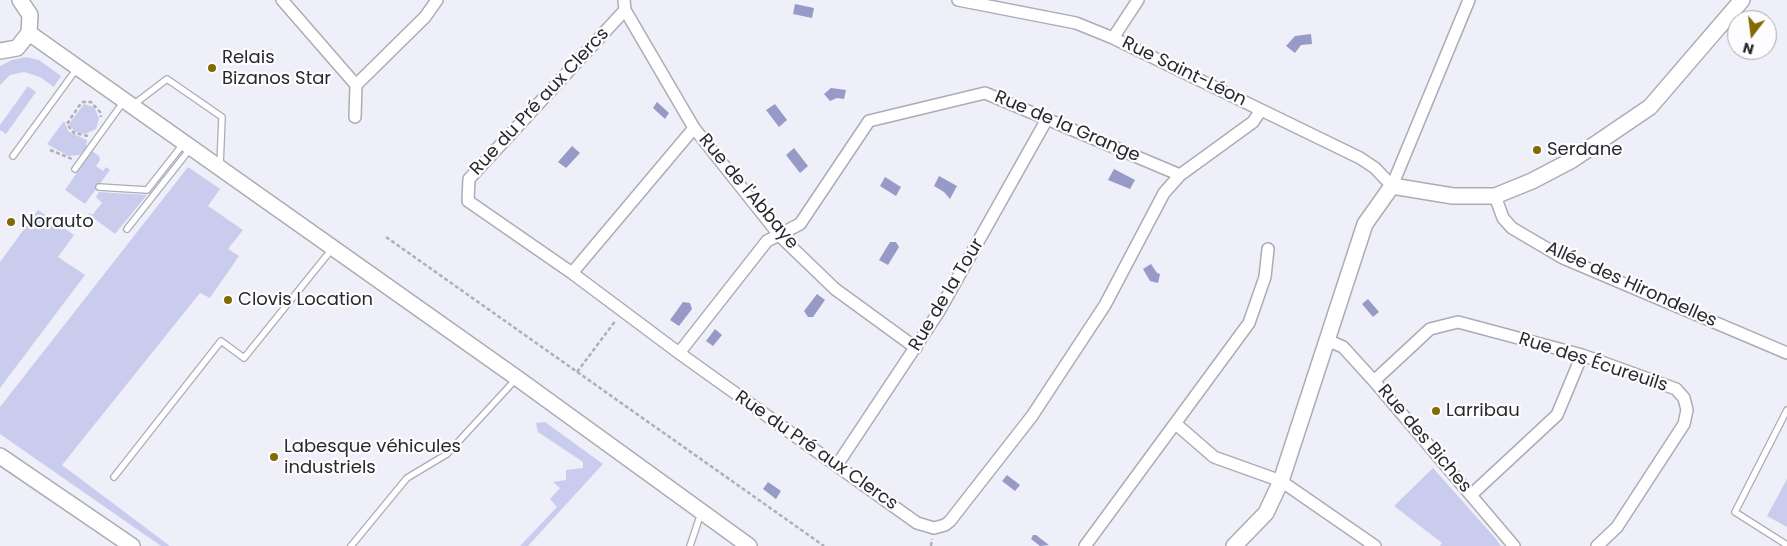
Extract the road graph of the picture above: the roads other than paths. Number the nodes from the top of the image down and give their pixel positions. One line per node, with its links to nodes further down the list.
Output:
1 (20, 0): 9 (street)
2 (282, 0): 13 (street)
3 (438, 0): 13 (street)
4 (958, 0): 10 (street, Rue Saint-Léon)
5 (1138, 0): 10 (street)
6 (1469, 0): 24 (street)
7 (1742, 0): 26 (street)
8 (624, 5): 18 (street, Rue de l'Abbaye); 31 (street, Rue du Pré aux Clercs)
9 (29, 33): 11 (street); 12 (street)
10 (1113, 38): 15 (street, Rue Saint-Léon)
11 (4, 53)
12 (78, 66): 14 (street); 20 (lane)
13 (356, 85): 16 (street)
14 (129, 102): 19 (street); 21 (lane); 22 (lane)
15 (1261, 110): 23 (street, Rue du Pré aux Clercs); 24 (street, Rue Saint-Léon)
16 (355, 117)
17 (1047, 119): 23 (street, Rue de la Grange); 28 (street, Rue de la Grange); 33 (street, Rue de la Tour)
18 (694, 128): 28 (street, Rue de l'Abbaye); 31 (street)
19 (188, 145): 21 (street); 25 (lane); 27 (lane)
20 (13, 156)
21 (220, 168): 30 (street)
22 (75, 169)
23 (1180, 175): 42 (street, Rue du Pré aux Clercs)
24 (1392, 186): 26 (street); 32 (street)
25 (99, 188)
26 (1495, 196): 35 (street, Allée des Hirondelles)
27 (127, 229)
28 (780, 236): 33 (street, Rue de l'Abbaye); 34 (street, Rue de la Grange)
29 (1268, 249): 40 (street)
30 (334, 250): 37 (street); 43 (lane)
31 (572, 273): 34 (street, Rue du Pré aux Clercs)
32 (1327, 340): 38 (street, Rue des Biches); 44 (street)
33 (916, 348): 42 (street, Rue de la Tour)
34 (678, 353): 42 (street, Rue du Pré aux Clercs)
35 (1787, 353)
36 (1582, 355): 38 (street, Rue des Écureuils); 45 (street); 56 (street, Rue des Écureuils)
37 (517, 378): 46 (street); 49 (lane)
38 (1374, 381): 45 (street, Rue des Biches)
39 (1787, 410): 47 (lane)
40 (1176, 424): 44 (street); 52 (street)
41 (0, 456): 48 (street)
42 (837, 466)
43 (114, 476)
44 (1281, 481): 53 (street); 54 (street)
45 (1471, 495): 55 (street, Rue des Biches)
46 (701, 511): 50 (lane); 51 (street)
47 (1787, 544)
48 (132, 546)
49 (351, 546)
50 (690, 546)
51 (749, 546)
52 (1085, 546)
53 (1234, 546)
54 (1375, 546)
55 (1514, 546)
56 (1597, 546)

